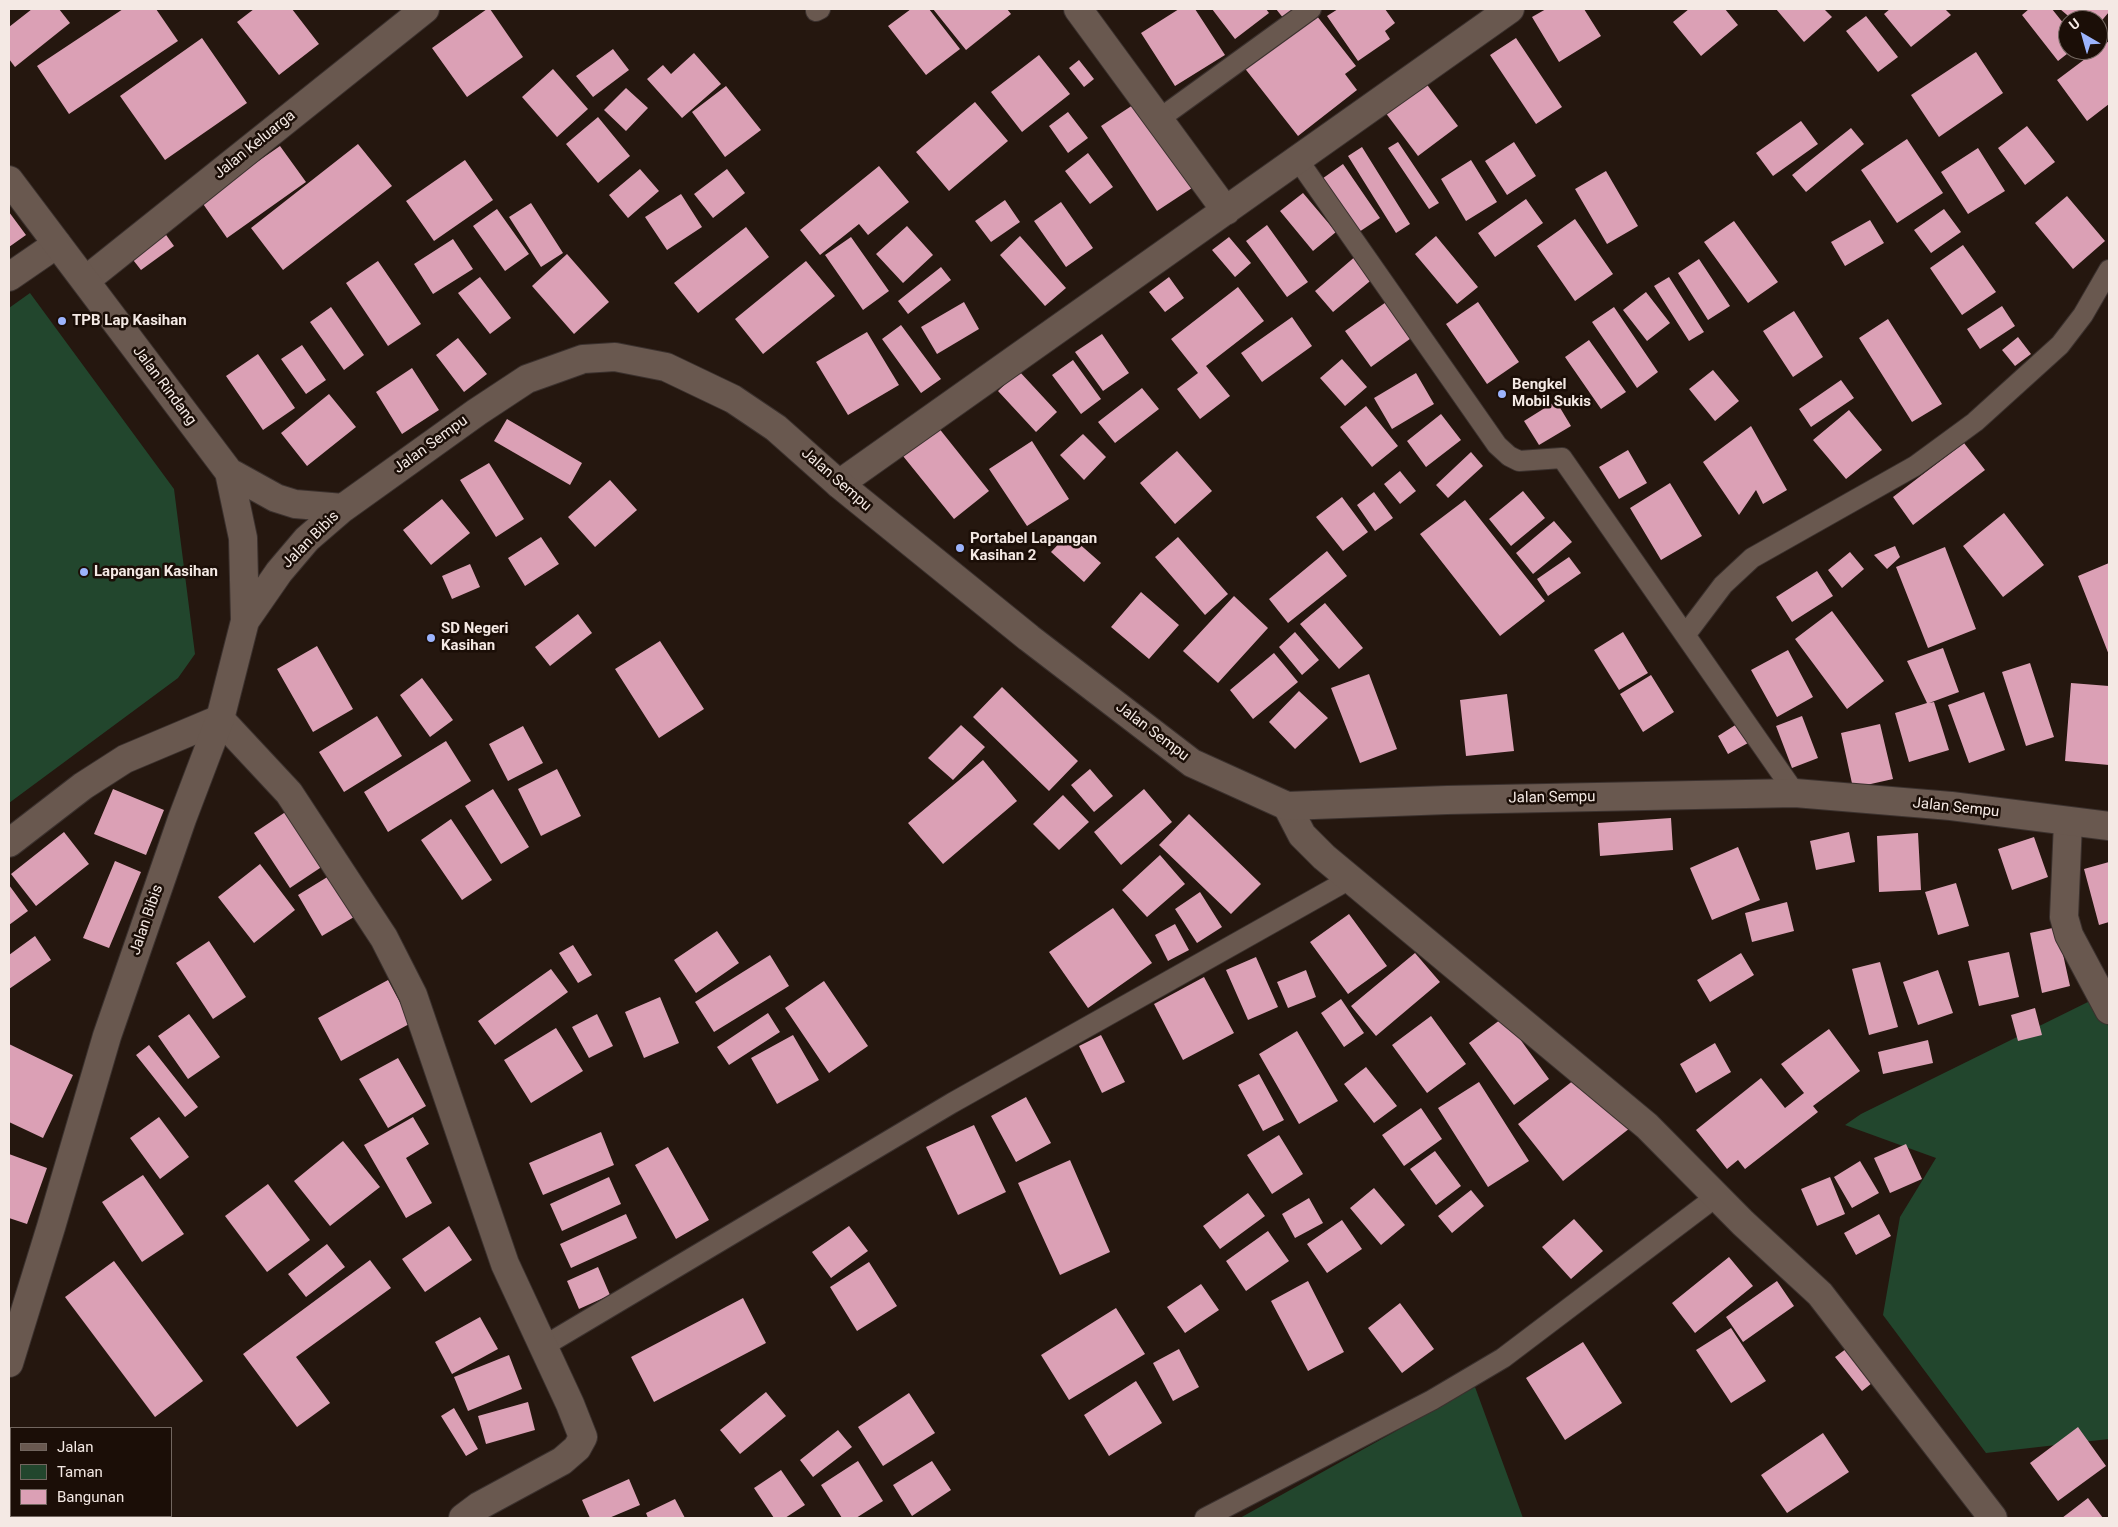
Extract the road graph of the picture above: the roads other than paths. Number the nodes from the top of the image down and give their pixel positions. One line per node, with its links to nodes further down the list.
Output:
1 (425, 9): 12 (street, Jalan Keluarga)
2 (1078, 9): 5 (street)
3 (1312, 9): 5 (lane)
4 (1510, 9): 6 (street)
5 (1159, 119): 8 (street)
6 (1298, 160): 8 (street); 17 (lane)
7 (9, 180): 9 (street, Jalan Rindang)
8 (1226, 211): 14 (street)
9 (57, 244): 11 (street); 12 (street, Jalan Rindang)
10 (2109, 270): 17 (lane)
11 (9, 277)
12 (86, 280): 13 (street, Jalan Rindang)
13 (229, 472): 15 (street, Jalan Rindang); 16 (street, Jalan Rindang)
14 (839, 484): 15 (street, Jalan Sempu); 20 (street, Jalan Sempu)
15 (343, 508): 16 (street, Jalan Bibis)
16 (245, 621): 18 (street, Jalan Bibis)
17 (1686, 634): 19 (lane)
18 (220, 719): 23 (street); 27 (street); 28 (street, Jalan Bibis)
19 (1795, 793): 20 (street, Jalan Sempu); 21 (street, Jalan Sempu)
20 (1287, 806): 24 (street)
21 (2068, 822): 22 (street, Jalan Sempu); 25 (street)
22 (2109, 826)
23 (9, 843)
24 (1350, 878): 26 (street); 27 (lane)
25 (2109, 1010)
26 (1717, 1196): 30 (lane); 31 (street)
27 (544, 1346): 29 (street)
28 (9, 1363)
29 (463, 1518)
30 (1205, 1518)
31 (1993, 1518)

